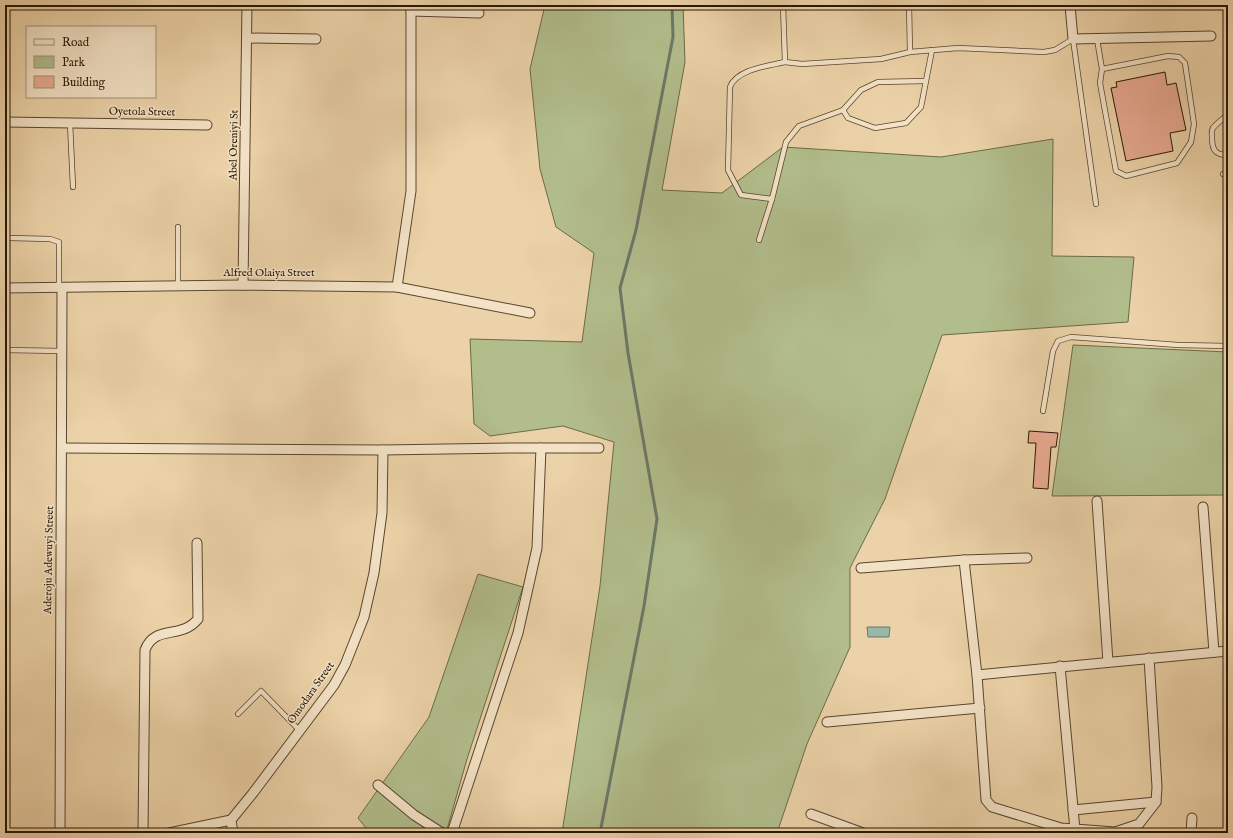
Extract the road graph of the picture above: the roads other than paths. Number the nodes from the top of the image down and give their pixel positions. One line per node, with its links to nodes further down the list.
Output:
1 (247, 5): 8 (street, Abel Oreniyi St)
2 (783, 5): 14 (lane)
3 (909, 5): 13 (lane)
4 (1070, 5): 10 (street)
5 (411, 8): 6 (street); 31 (street)
6 (479, 13)
7 (1211, 36): 11 (street)
8 (247, 38): 9 (street); 29 (street, Abel Oreniyi St)
9 (316, 39)
10 (1072, 39): 11 (street); 12 (lane); 25 (lane)
11 (1097, 39): 15 (lane)
12 (932, 50): 13 (lane); 16 (lane)
13 (910, 52): 14 (lane)
14 (785, 62): 24 (lane)
15 (1102, 69): 15 (lane)
16 (925, 81): 17 (lane); 17 (lane)
17 (843, 110): 24 (lane)
18 (1228, 114): 22 (lane)
19 (5, 122): 20 (street, Oyetola Street)
20 (70, 124): 21 (street, Oyetola Street); 23 (lane)
21 (207, 125)
22 (1228, 155)
23 (72, 187)
24 (772, 199): 28 (lane)
25 (1096, 204)
26 (178, 227): 30 (lane)
27 (10, 238): 33 (lane)
28 (759, 240)
29 (243, 285): 30 (street, Alfred Olaiya Street); 31 (street, Alfred Olaiya Street)
30 (178, 286): 33 (street, Alfred Olaiya Street)
31 (397, 287): 34 (street, Alfred Olaiya Street)
32 (5, 288): 33 (street, Alfred Olaiya Street)
33 (60, 288): 37 (street, Aderoju Adewuyi Street)
34 (530, 313)
35 (1228, 346): 38 (lane)
36 (5, 350): 37 (lane)
37 (61, 351): 39 (street, Aderoju Adewuyi Street)
38 (1043, 410)
39 (62, 448): 42 (street); 66 (street, Aderoju Adewuyi Street)
40 (541, 448): 41 (street); 42 (street); 71 (street)
41 (599, 448)
42 (384, 450): 58 (street, Omodara Street)
43 (1097, 501): 52 (street)
44 (1203, 507): 50 (street)
45 (197, 543): 67 (street)
46 (1027, 558): 47 (street)
47 (964, 560): 48 (street); 54 (street)
48 (861, 568)
49 (1228, 651): 50 (street)
50 (1214, 652): 51 (street)
51 (1149, 658): 52 (street); 60 (street)
52 (1108, 662): 53 (street)
53 (1060, 666): 54 (street); 61 (street)
54 (977, 675): 55 (street)
55 (980, 708): 57 (street); 65 (street)
56 (238, 714): 58 (lane)
57 (827, 722)
58 (300, 731): 64 (street, Omodara Street)
59 (378, 785): 70 (street)
60 (1156, 802): 61 (street); 65 (street)
61 (1073, 810): 65 (street)
62 (811, 814): 72 (street)
63 (1192, 818): 73 (street)
64 (231, 820): 68 (street); 69 (street)
65 (1075, 830)
66 (60, 833)
67 (143, 833)
68 (169, 833)
69 (233, 833)
70 (442, 833)
71 (452, 833)
72 (863, 833)
73 (1191, 833)

